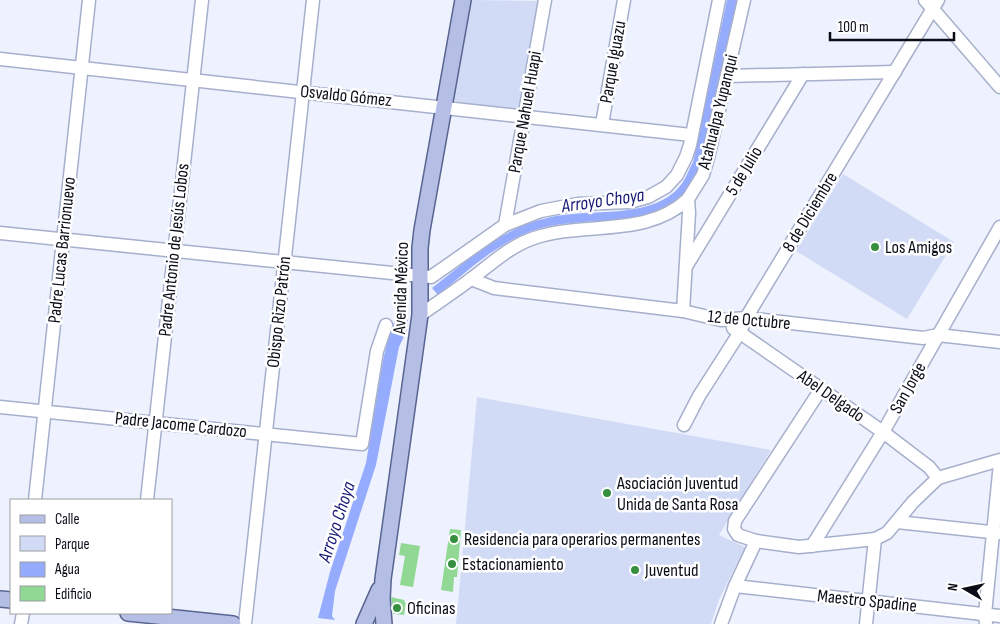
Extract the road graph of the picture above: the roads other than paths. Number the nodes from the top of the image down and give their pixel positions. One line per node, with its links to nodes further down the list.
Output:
1 (89, 0): 11 (street, Padre Lucas Barrionuevo)
2 (202, 0): 15 (street, Padre Antonio de Jesús Lobos)
3 (313, 0): 17 (street, Obispo Rizo Patrón)
4 (464, 0): 18 (main road, Avenida México)
5 (545, 0): 19 (street, Parque Nahuel Huapi)
6 (624, 0): 20 (street, Parque Iguazu)
7 (719, 0): 21 (street)
8 (744, 0): 14 (street, Atahualpa Yupanqui)
9 (932, 3): 12 (street, 8 de Diciembre); 16 (street)
10 (0, 59): 11 (street, Osvaldo Gómez)
11 (81, 68): 15 (street, Osvaldo Gómez); 26 (street, Padre Lucas Barrionuevo)
12 (895, 72): 13 (street); 34 (street, 8 de Diciembre)
13 (803, 74): 14 (street); 29 (street, 5 de Julio)
14 (727, 76): 22 (street, Atahualpa Yupanqui)
15 (193, 80): 17 (street, Osvaldo Gómez); 27 (street, Padre Antonio de Jesús Lobos)
16 (1000, 87)
17 (303, 92): 18 (street, Osvaldo Gómez); 28 (street, Obispo Rizo Patrón)
18 (444, 107): 19 (street, Osvaldo Gómez); 30 (main road, Avenida México)
19 (525, 116): 20 (street, Osvaldo Gómez); 23 (street, Parque Nahuel Huapi)
20 (602, 124): 21 (street, Osvaldo Gómez)
21 (691, 135): 23 (street)
22 (688, 199): 29 (street); 31 (street)
23 (506, 225): 30 (street)
24 (1000, 227): 38 (street, San Jorge)
25 (0, 233): 26 (street)
26 (63, 239): 27 (street); 42 (street, Padre Lucas Barrionuevo)
27 (174, 251): 28 (street); 43 (street, Padre Antonio de Jesús Lobos)
28 (284, 263): 30 (street); 46 (street, Obispo Rizo Patrón)
29 (686, 267): 32 (street)
30 (421, 277): 33 (main road, Avenida México)
31 (471, 279): 32 (street, 12 de Octubre); 33 (street)
32 (683, 311): 35 (street, 12 de Octubre)
33 (420, 315): 56 (main road, Avenida México)
34 (746, 318): 35 (street, 12 de Octubre); 37 (street, 8 de Diciembre); 38 (street, 12 de Octubre)
35 (721, 320): 37 (street, Abel Delgado)
36 (386, 325): 46 (street, Padre Jacome Cardozo)
37 (740, 332): 40 (street, Abel Delgado); 44 (street, 8 de Diciembre)
38 (938, 335): 39 (street, 12 de Octubre); 45 (street, San Jorge)
39 (1000, 342)
40 (821, 389): 45 (street, Abel Delgado); 54 (street)
41 (0, 407): 42 (street, Padre Jacome Cardozo)
42 (44, 411): 43 (street, Padre Jacome Cardozo); 49 (street, Padre Lucas Barrionuevo)
43 (156, 423): 46 (street, Padre Jacome Cardozo); 50 (street, Padre Antonio de Jesús Lobos)
44 (684, 425)
45 (883, 432): 48 (street, Abel Delgado); 55 (street, San Jorge)
46 (266, 434): 63 (street, Obispo Rizo Patrón)
47 (1000, 462): 48 (street); 52 (street)
48 (938, 478): 51 (street)
49 (35, 499)
50 (147, 499)
51 (897, 522): 52 (street); 53 (street)
52 (996, 533): 61 (street)
53 (875, 539): 55 (street); 58 (street)
54 (756, 541): 55 (street); 57 (street)
55 (812, 546)
56 (383, 579): 64 (main road, Avenida México); 66 (main road, Avenida México)
57 (735, 586): 58 (street, Maestro Spadine); 67 (street)
58 (868, 602): 61 (street, Maestro Spadine); 68 (street)
59 (133, 616): 62 (main road)
60 (1000, 616): 61 (street, Maestro Spadine)
61 (985, 619)
62 (233, 624)
63 (245, 624)
64 (365, 624): 65 (main road)
65 (376, 624)
66 (384, 624)
67 (721, 624)
68 (866, 624)

